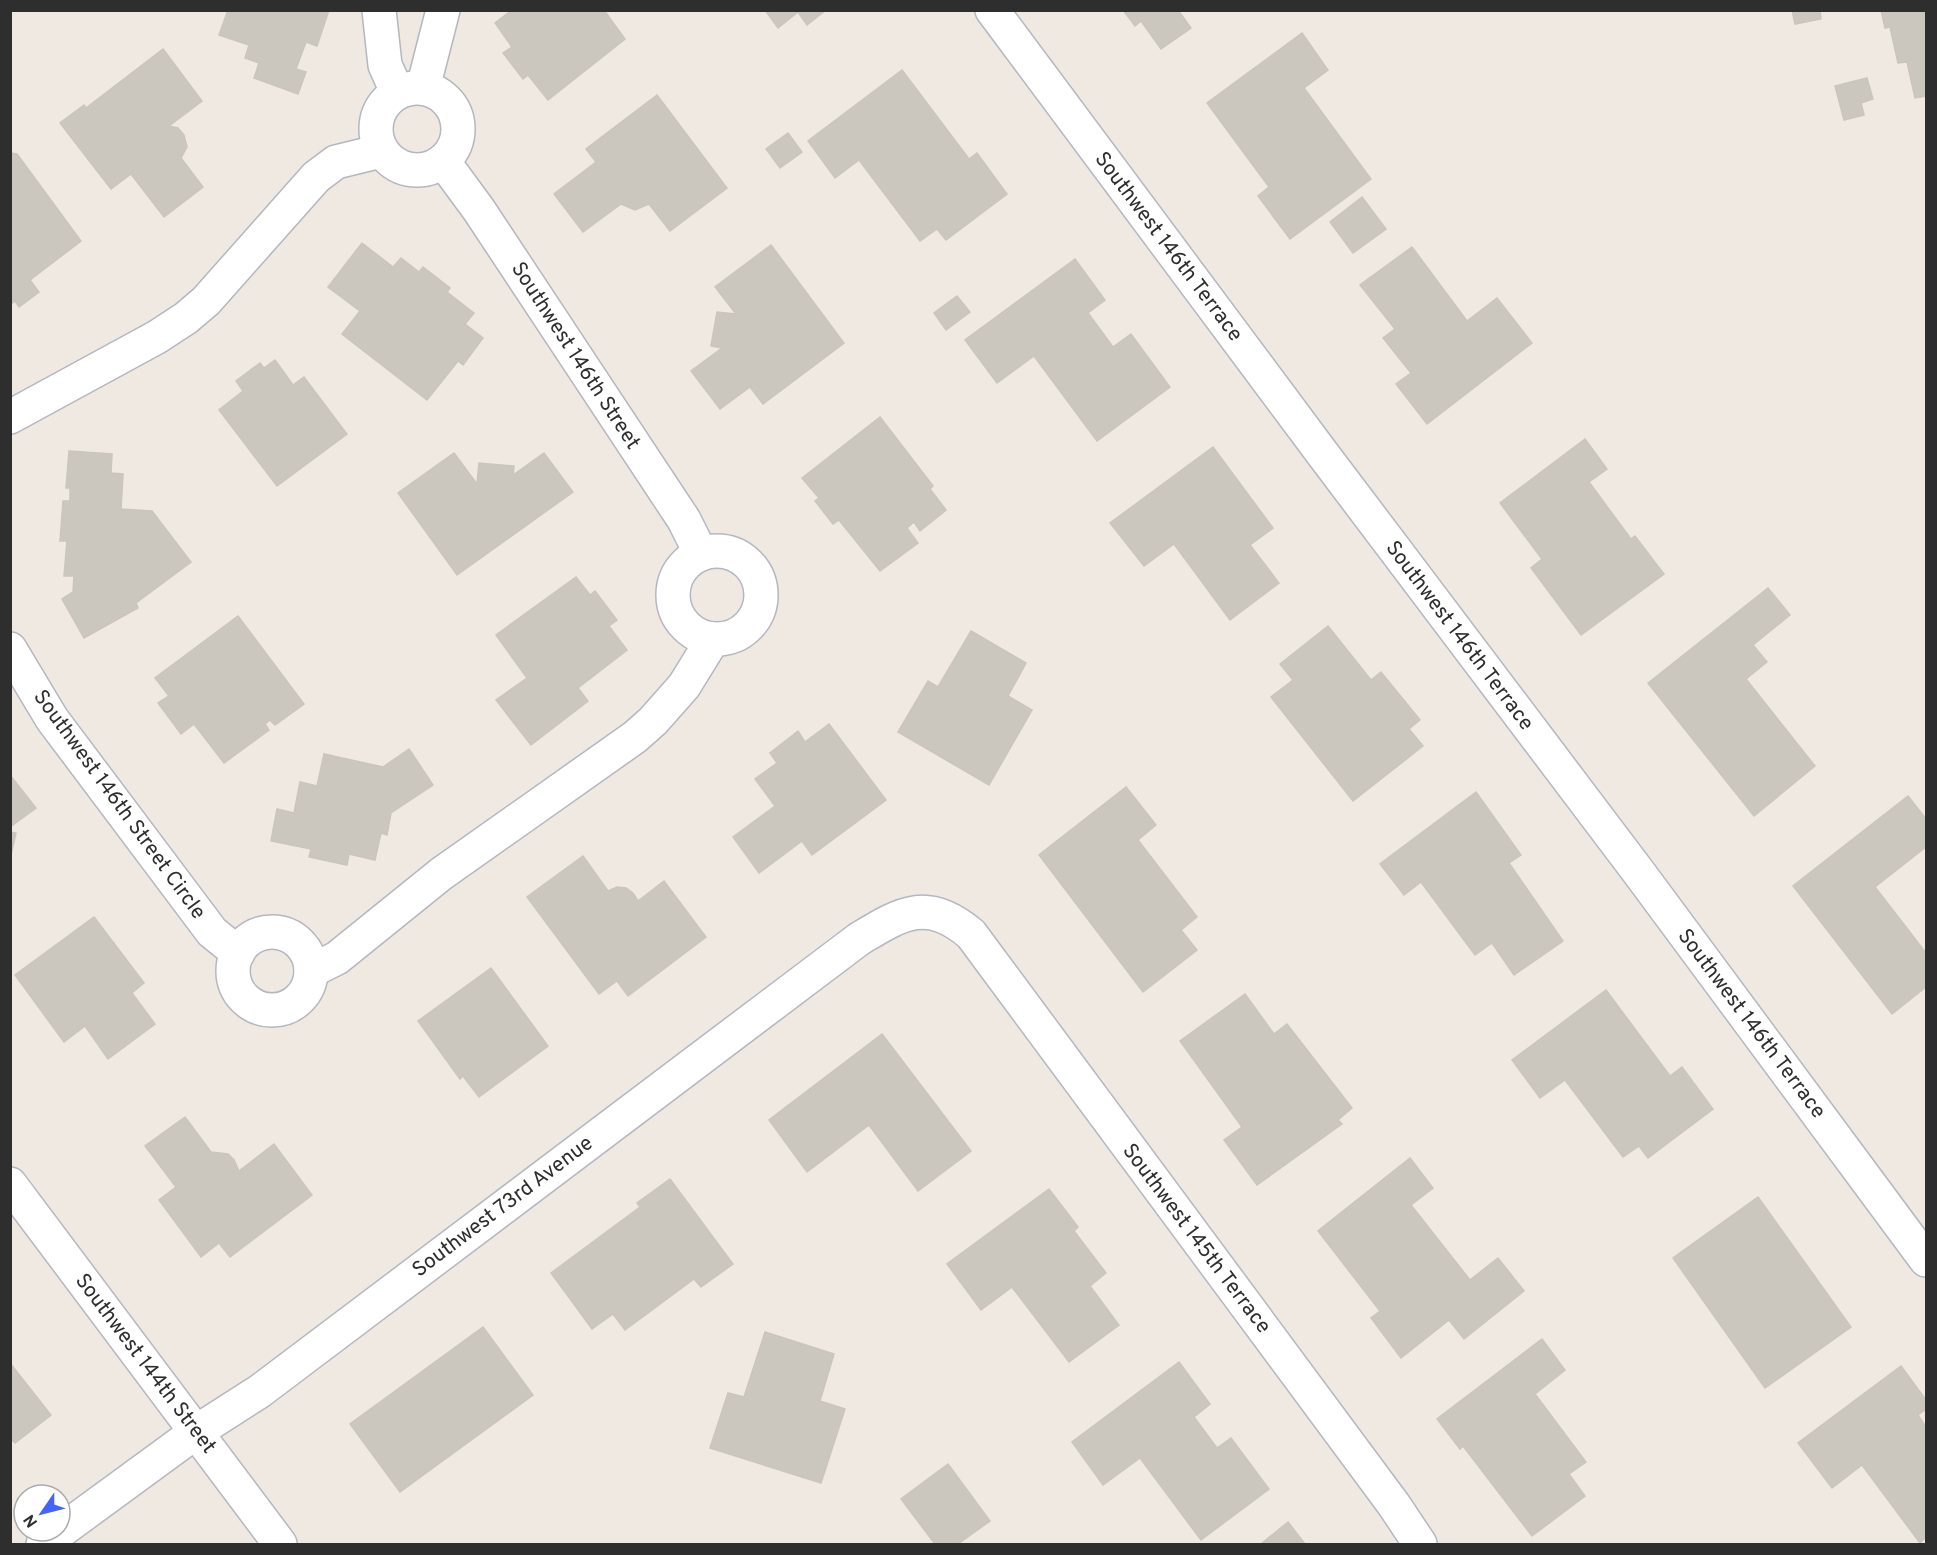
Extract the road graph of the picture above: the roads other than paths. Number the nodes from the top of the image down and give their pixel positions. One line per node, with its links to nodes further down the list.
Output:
1 (379, 10): 4 (street)
2 (443, 10): 4 (street)
3 (992, 10): 15 (street, Southwest 146th Terrace)
4 (410, 90): 5 (street); 6 (street)
5 (381, 151): 6 (street); 7 (street)
6 (443, 161): 8 (street, Southwest 146th Street)
7 (10, 417)
8 (701, 554): 9 (street); 9 (street)
9 (713, 639): 13 (street)
10 (10, 649): 12 (street, Southwest 146th Street Circle)
11 (971, 934): 16 (street, Southwest 73rd Avenue); 19 (street, Southwest 145th Terrace)
12 (238, 953): 13 (street); 13 (street)
13 (311, 971)
14 (10, 1185): 16 (street, Southwest 144th Street)
15 (1926, 1260)
16 (196, 1432): 17 (street, Southwest 73rd Avenue); 18 (street, Southwest 144th Street)
17 (43, 1545)
18 (280, 1545)
19 (1420, 1545)

